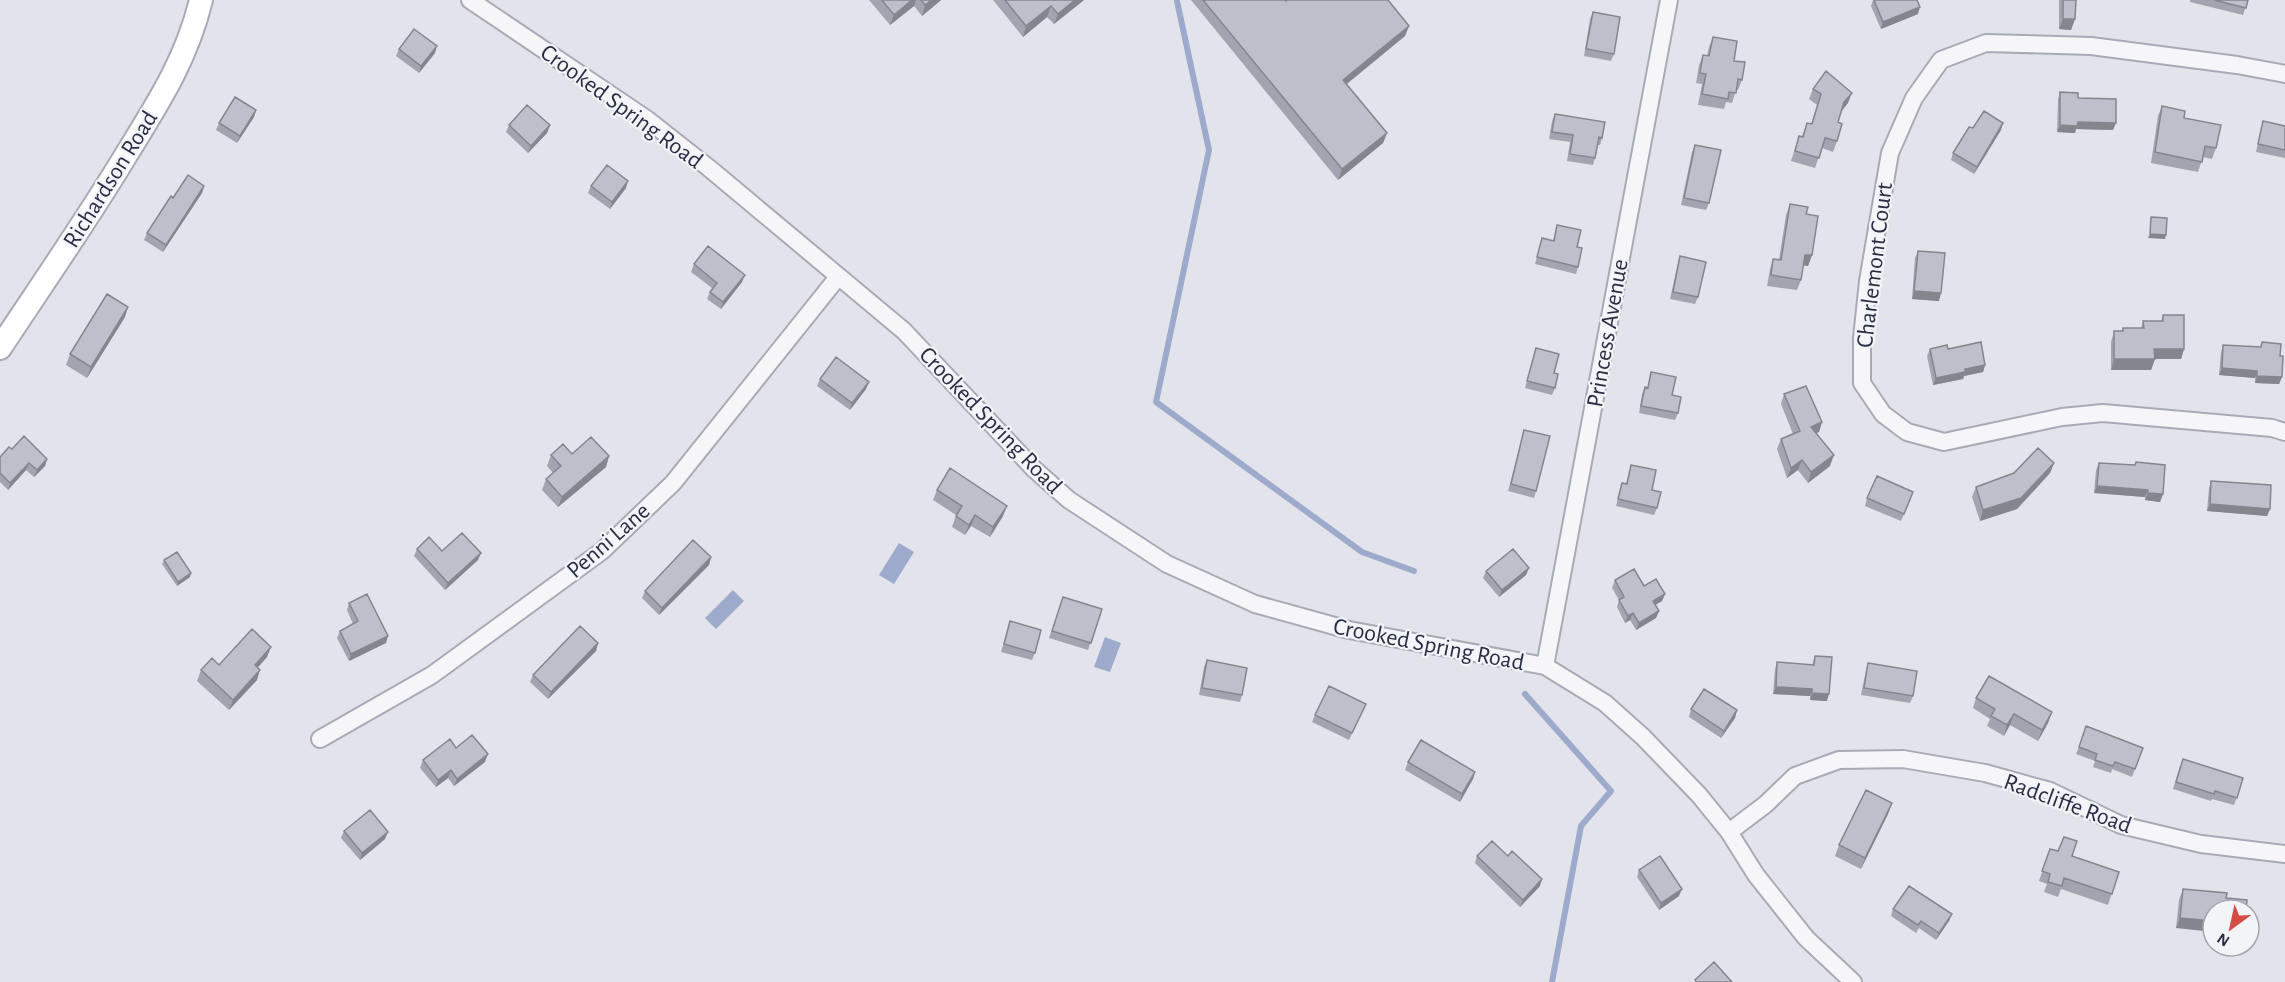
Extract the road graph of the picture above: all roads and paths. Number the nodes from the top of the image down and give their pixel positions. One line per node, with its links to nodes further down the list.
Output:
1 (201, 0): 6 (street, Richardson Road)
2 (470, 0): 5 (street, Crooked Spring Road)
3 (1669, 0): 8 (street, Princess Avenue)
4 (2285, 74): 7 (street, Charlemont Court)
5 (838, 277): 8 (street, Crooked Spring Road); 9 (street, Penni Lane)
6 (0, 348)
7 (2285, 432)
8 (1545, 666): 10 (street, Crooked Spring Road)
9 (320, 739)
10 (1729, 832): 11 (street, Radcliffe Road); 12 (street, Crooked Spring Road)
11 (2285, 854)
12 (1853, 982)

